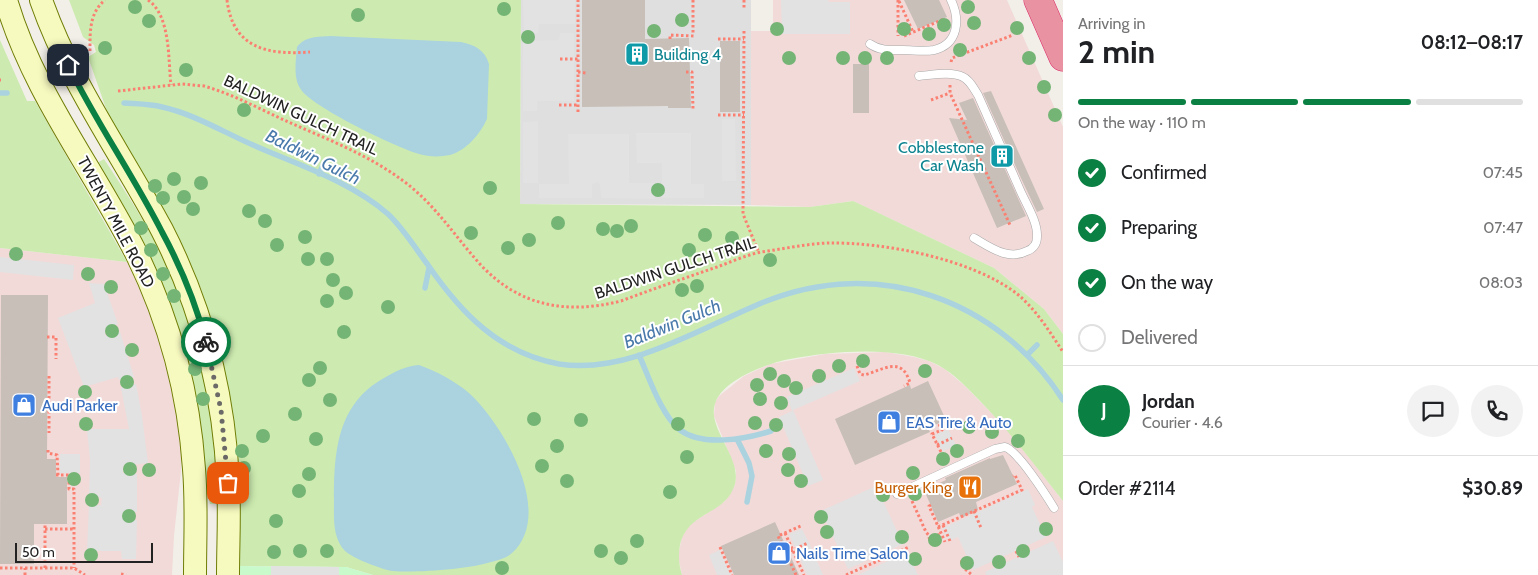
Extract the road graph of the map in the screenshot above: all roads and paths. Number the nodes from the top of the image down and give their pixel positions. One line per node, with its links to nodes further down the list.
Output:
1 (6, 0): 94 (main road, TWENTY MILE ROAD)
2 (41, 0): 95 (main road, TWENTY MILE ROAD)
3 (105, 0): 21 (path)
4 (148, 0): 32 (path)
5 (227, 0): 22 (path)
6 (578, 0): 25 (path)
7 (692, 0): 17 (path)
8 (744, 0): 12 (path)
9 (898, 0): 15 (path); 15 (path)
10 (951, 0): 20 (lane)
11 (1038, 0): 23 (highway)
12 (744, 10)
13 (948, 16): 15 (path)
14 (744, 31): 19 (path)
15 (913, 32)
16 (1013, 35): 26 (path)
17 (670, 39)
18 (718, 39): 19 (path)
19 (744, 39): 41 (path)
20 (870, 44)
21 (90, 51)
22 (310, 52)
23 (1063, 57)
24 (560, 58): 25 (path)
25 (578, 58): 27 (path)
26 (951, 65)
27 (578, 72): 28 (path); 37 (path)
28 (586, 72)
29 (686, 72): 38 (path)
30 (919, 76): 43 (lane)
31 (950, 82): 34 (path)
32 (171, 85): 33 (path, BALDWIN GULCH TRAIL); 44 (path, BALDWIN GULCH TRAIL)
33 (118, 91)
34 (950, 93): 35 (path); 42 (path)
35 (932, 100)
36 (560, 105): 37 (path)
37 (578, 106): 39 (path)
38 (694, 110)
39 (578, 112)
40 (718, 115): 41 (path)
41 (744, 115): 44 (path)
42 (1010, 225)
43 (974, 238)
44 (759, 253): 46 (path, BALDWIN GULCH TRAIL)
45 (47, 337): 47 (path)
46 (1063, 352)
47 (56, 359)
48 (857, 366): 50 (path)
49 (49, 376): 52 (path)
50 (904, 386)
51 (939, 424): 54 (path)
52 (49, 433)
53 (952, 438): 54 (path)
54 (937, 445): 56 (path)
55 (48, 450): 69 (path)
56 (941, 452)
57 (1013, 476): 62 (path)
58 (897, 494): 61 (lane)
59 (911, 496): 71 (path)
60 (931, 506): 66 (path)
61 (1054, 508)
62 (974, 510): 64 (path); 67 (path)
63 (45, 524): 68 (path)
64 (943, 525): 66 (path); 72 (path)
65 (800, 526): 70 (path)
66 (938, 527): 71 (path)
67 (982, 528)
68 (45, 529): 69 (path); 84 (path)
69 (74, 529): 86 (path)
70 (785, 533): 77 (path); 79 (path)
71 (941, 534): 73 (path)
72 (950, 540)
73 (945, 542)
74 (808, 543): 77 (path)
75 (720, 547): 96 (path)
76 (909, 547): 97 (path)
77 (793, 550): 79 (path); 87 (path)
78 (1016, 551): 80 (path)
79 (786, 553): 89 (path)
80 (1019, 557)
81 (960, 562): 98 (path)
82 (0, 568): 83 (path)
83 (25, 568): 84 (path); 90 (path)
84 (45, 568): 85 (path)
85 (56, 568): 86 (path); 91 (path)
86 (74, 568): 92 (path)
87 (803, 573): 89 (path)
88 (121, 574): 93 (path)
89 (796, 574)
90 (25, 575)
91 (56, 575)
92 (85, 575)
93 (126, 575)
94 (195, 575)
95 (228, 575)
96 (732, 575)
97 (846, 575)
98 (972, 575)

